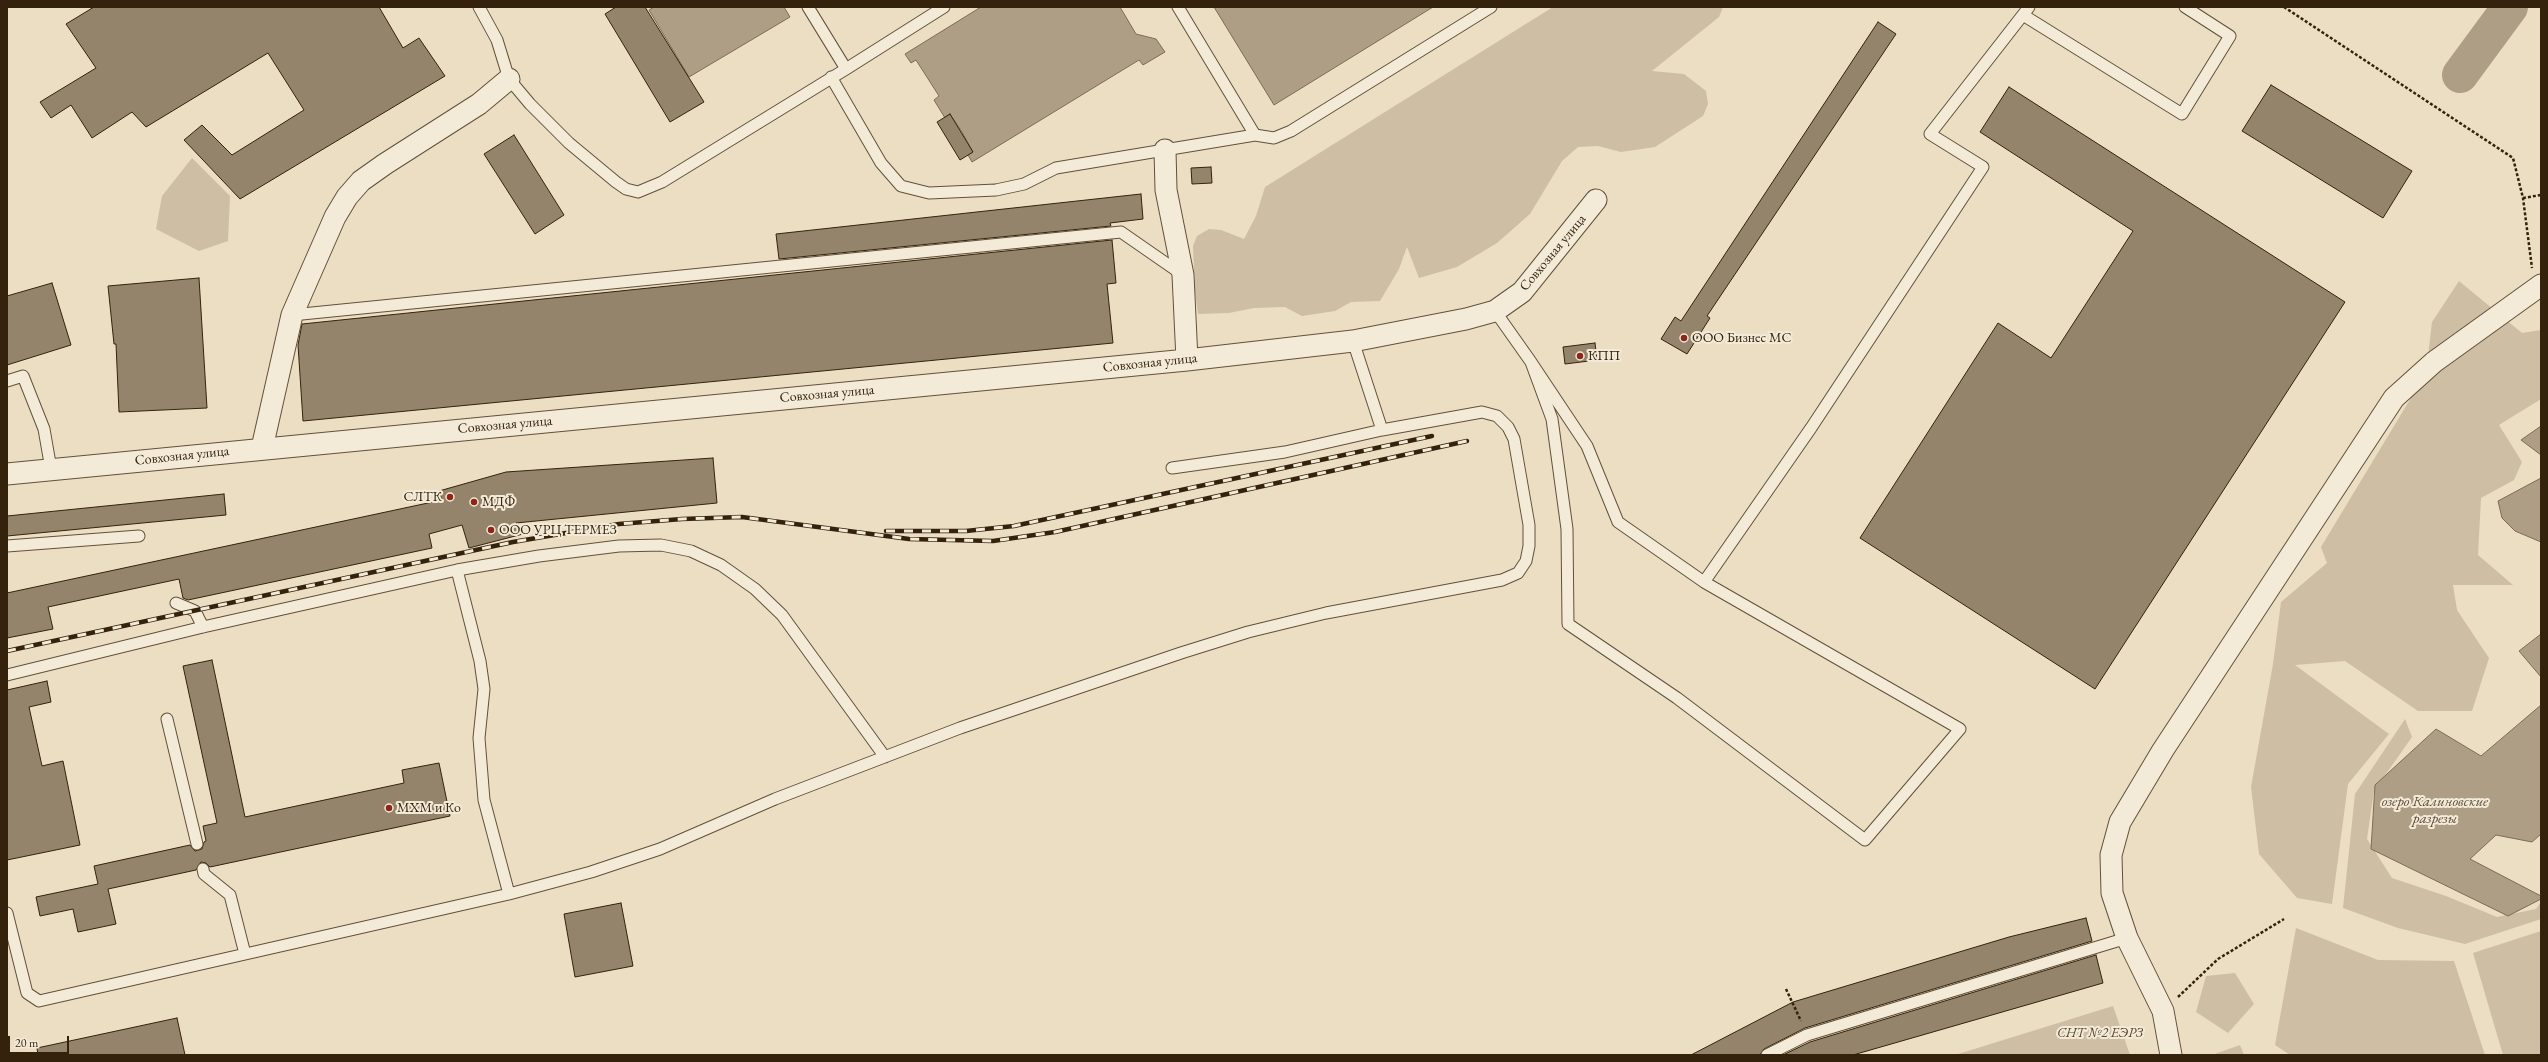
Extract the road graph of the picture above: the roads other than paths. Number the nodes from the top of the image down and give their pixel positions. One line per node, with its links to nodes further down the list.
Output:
1 (479, 7): 11 (lane)
2 (808, 7): 9 (lane)
3 (944, 7): 9 (lane)
4 (1178, 7): 12 (lane)
5 (1491, 7): 7 (lane)
6 (2185, 7): 8 (lane)
7 (1478, 10): 12 (lane)
8 (2026, 11): 31 (lane)
9 (846, 69): 10 (lane)
10 (831, 77): 11 (lane); 13 (lane)
11 (509, 80): 18 (street)
12 (1255, 135): 13 (lane)
13 (1165, 150): 15 (street)
14 (1596, 200): 17 (street, Совхозная улица)
15 (1183, 275): 18 (lane); 20 (street)
16 (2538, 288): 41 (street)
17 (1494, 311): 19 (street, Совхозная улица); 21 (lane)
18 (292, 315): 24 (street)
19 (1353, 341): 20 (street, Совхозная улица); 23 (lane)
20 (1188, 360): 24 (street, Совхозная улица)
21 (1531, 362): 31 (lane); 31 (lane)
22 (7, 381): 26 (lane)
23 (1382, 430): 25 (lane); 36 (lane)
24 (262, 448): 26 (street, Совхозная улица)
25 (1172, 468)
26 (51, 469): 27 (street, Совхозная улица)
27 (7, 474)
28 (139, 536): 29 (lane)
29 (7, 546)
30 (457, 570): 33 (lane); 36 (lane); 39 (lane)
31 (1704, 582)
32 (176, 603): 33 (lane)
33 (202, 627): 34 (lane)
34 (7, 675)
35 (167, 719): 37 (lane)
36 (885, 756): 39 (lane)
37 (197, 844)
38 (203, 869): 42 (lane)
39 (509, 894): 42 (lane)
40 (7, 913): 42 (lane)
41 (2127, 938): 43 (lane); 44 (street)
42 (245, 954)
43 (1767, 1055)
44 (2171, 1055)

